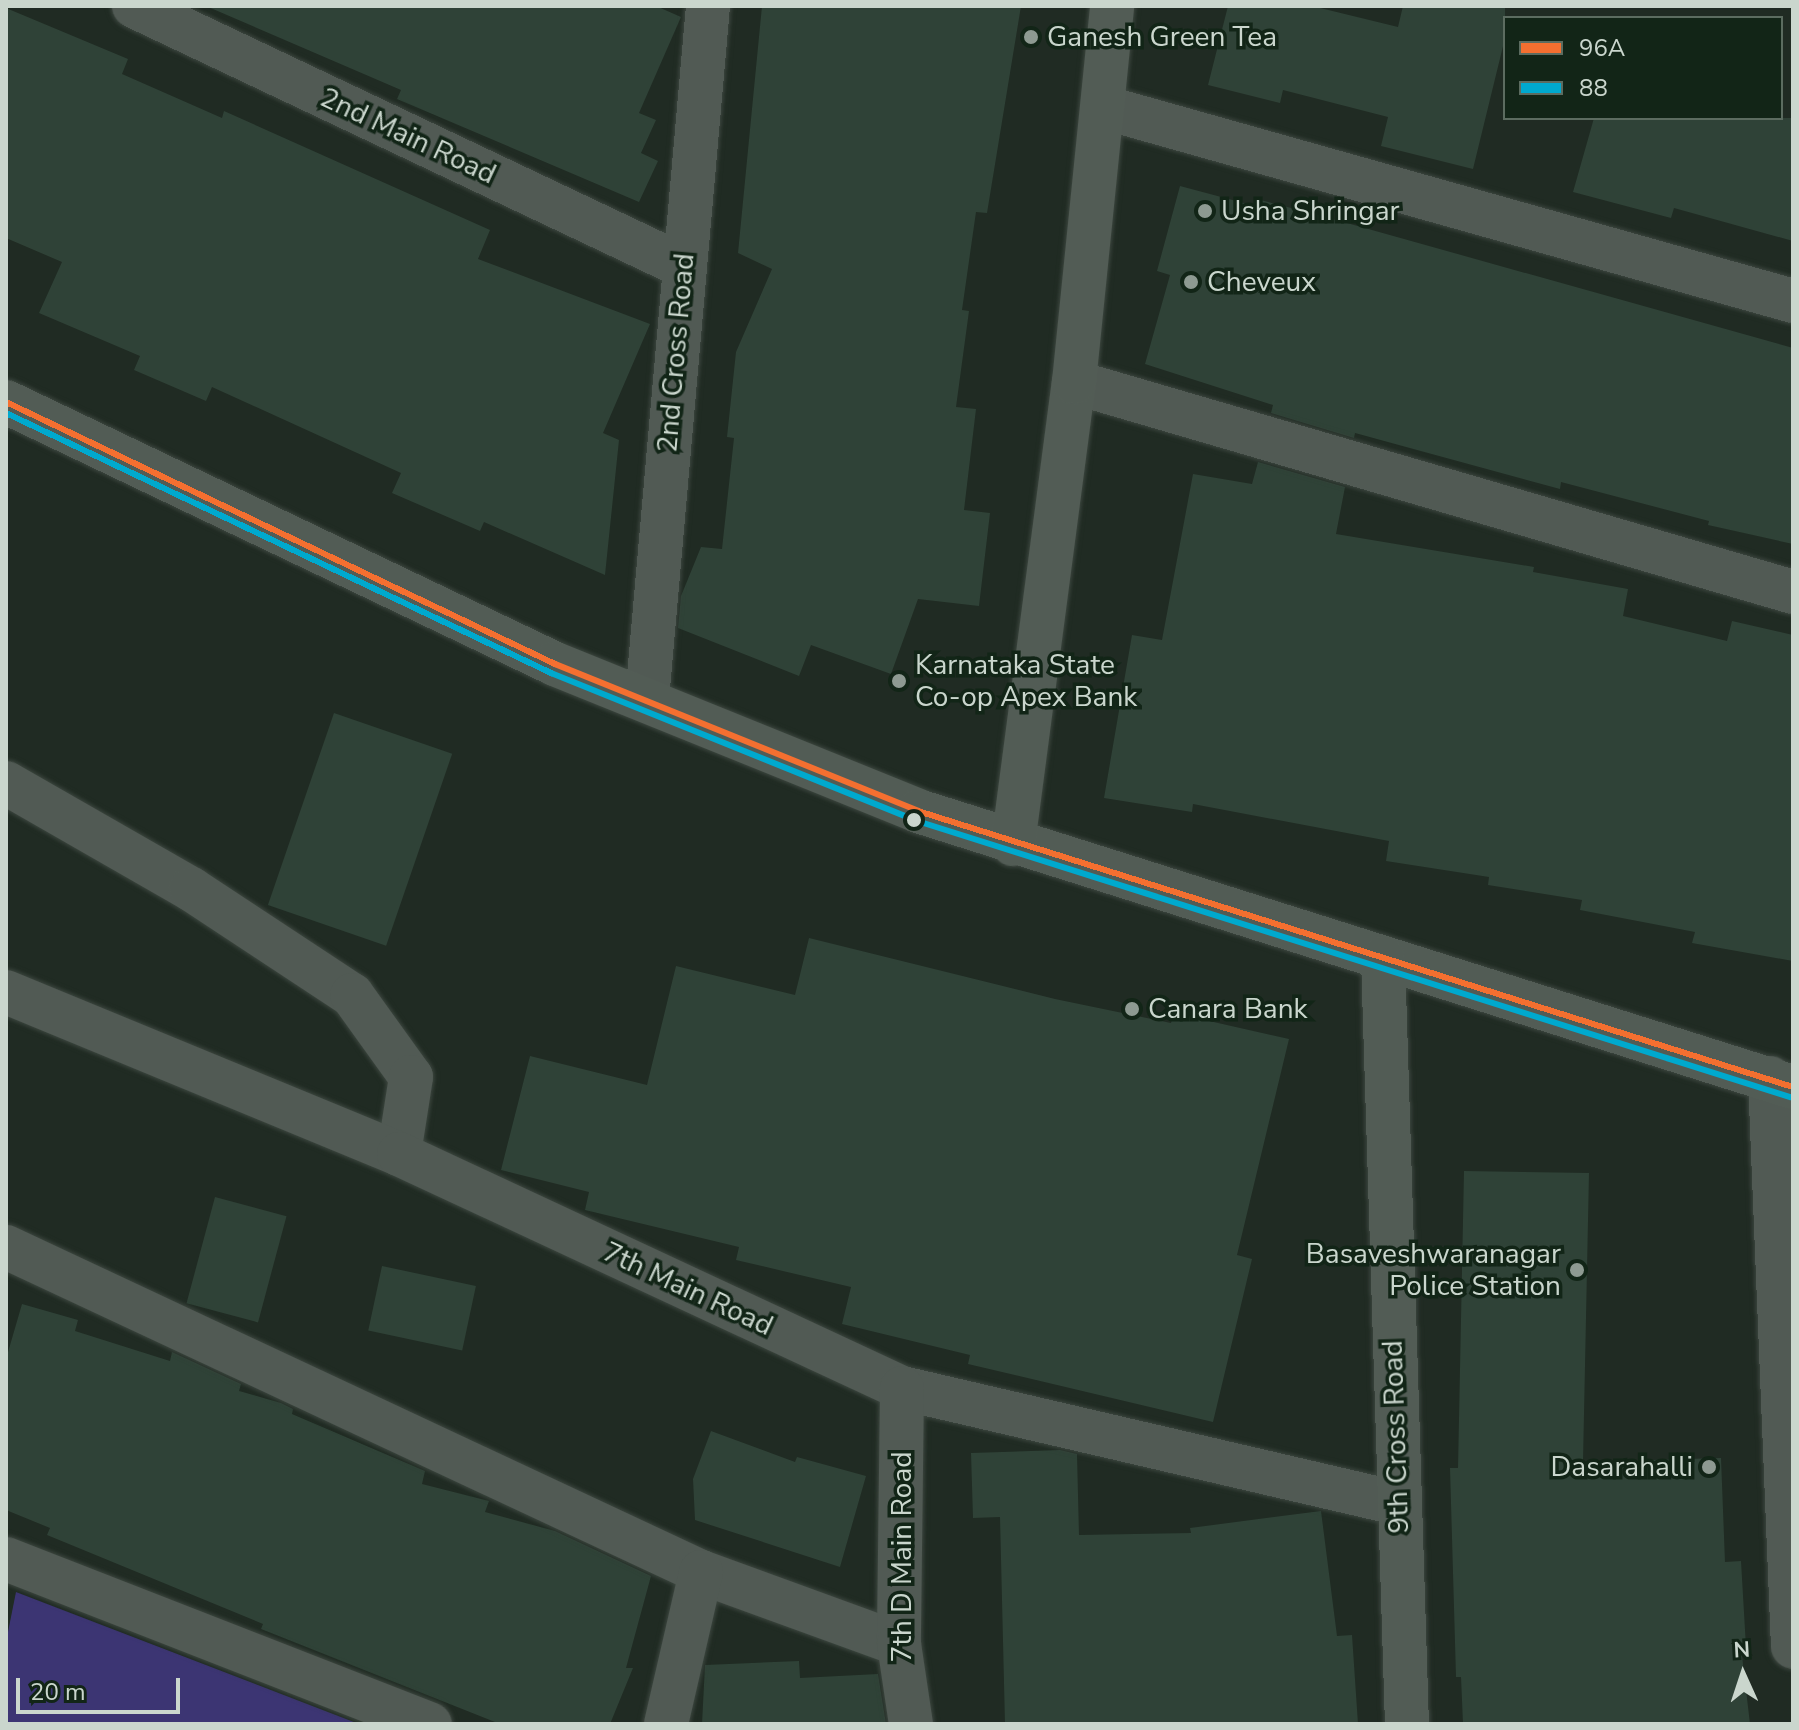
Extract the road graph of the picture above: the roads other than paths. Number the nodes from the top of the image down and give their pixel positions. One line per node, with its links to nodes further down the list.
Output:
1 (134, 6): 5 (street, 2nd Main Road)
2 (708, 6): 5 (street, 2nd Cross Road)
3 (1112, 6): 4 (main road)
4 (1103, 107): 6 (street); 7 (main road)
5 (683, 266): 10 (street, 2nd Cross Road)
6 (1793, 301)
7 (1074, 382): 9 (street); 12 (main road)
8 (6, 402): 10 (main road)
9 (1793, 592)
10 (647, 699): 12 (main road)
11 (6, 783): 16 (street)
12 (1013, 844): 13 (main road)
13 (1383, 958): 15 (main road); 19 (main road, 9th Cross Road)
14 (6, 992): 16 (street, 7th Main Road)
15 (1781, 1082): 23 (street)
16 (399, 1154): 18 (street, 7th Main Road)
17 (6, 1247): 21 (street)
18 (902, 1388): 19 (street, 7th Main Road); 22 (street, 7th D Main Road)
19 (1397, 1503): 27 (main road, 9th Cross Road)
20 (6, 1559): 24 (street)
21 (701, 1572): 22 (street); 25 (street)
22 (899, 1644): 26 (street, 7th D Main Road)
23 (1793, 1647)
24 (430, 1724)
25 (666, 1724)
26 (911, 1724)
27 (1407, 1724)

